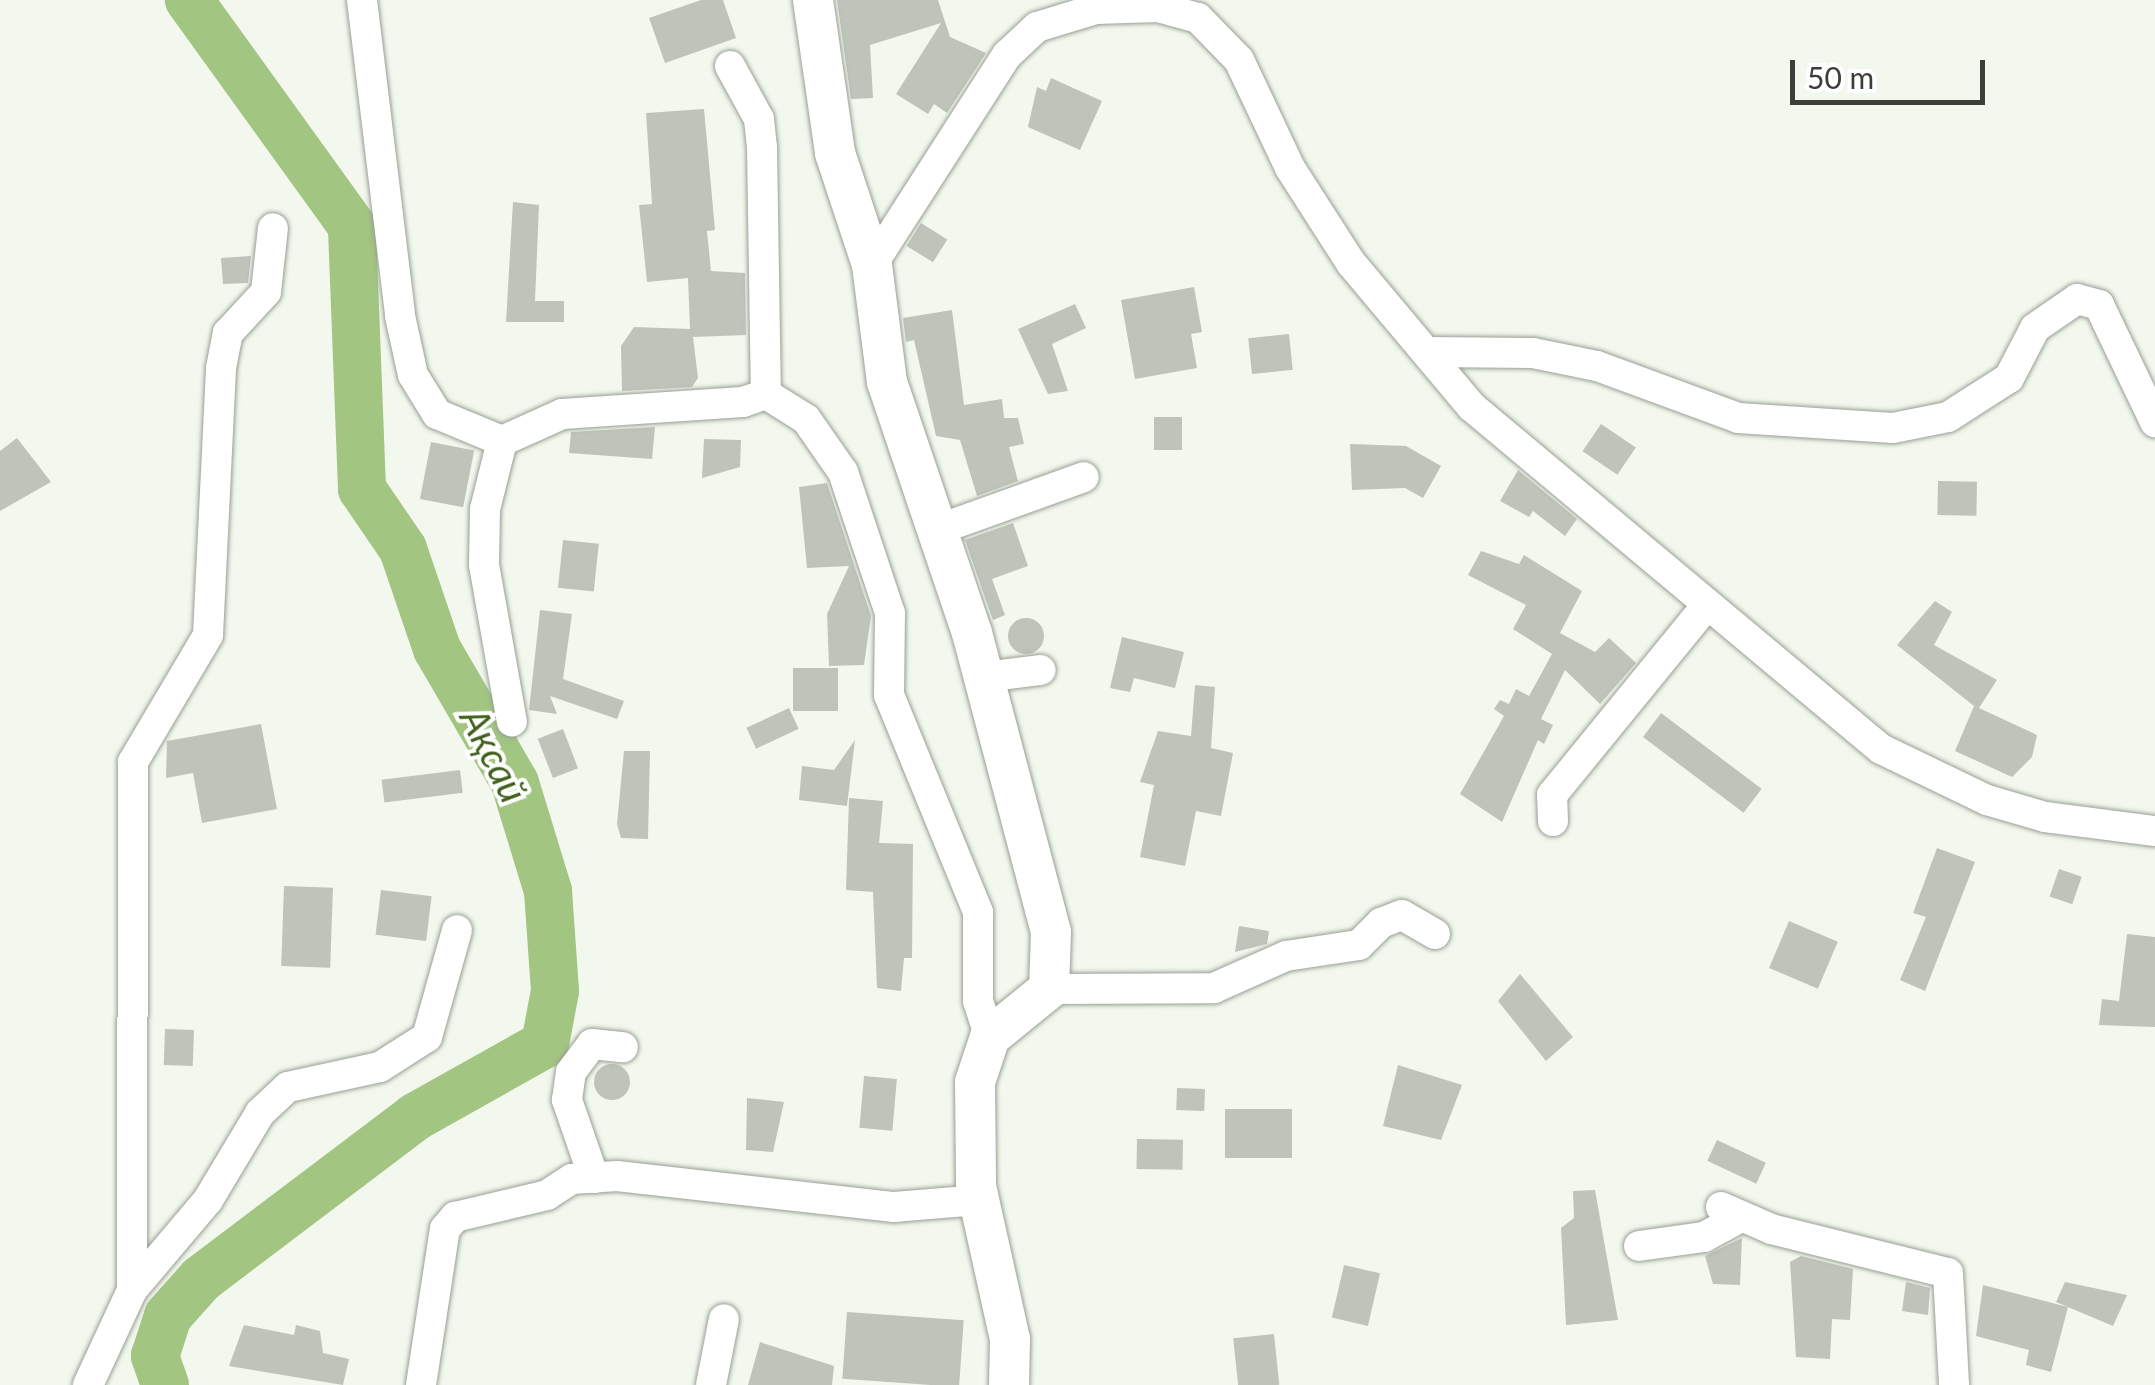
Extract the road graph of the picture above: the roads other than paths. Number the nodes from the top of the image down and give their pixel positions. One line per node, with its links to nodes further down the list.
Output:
1 (362, 0): 9 (street)
2 (813, 0): 5 (street)
3 (730, 66): 7 (street)
4 (273, 228): 26 (street)
5 (872, 265): 6 (street); 11 (street)
6 (1428, 352): 8 (street); 12 (street)
7 (766, 394): 9 (street); 21 (street)
8 (2155, 422)
9 (502, 441): 15 (street)
10 (1084, 477): 11 (street)
11 (934, 531): 14 (street)
12 (1707, 605): 16 (street); 17 (street)
13 (1041, 670): 14 (street)
14 (984, 678): 20 (street)
15 (512, 722)
16 (1553, 820)
17 (2155, 831)
18 (457, 930): 26 (street)
19 (1435, 934): 20 (street)
20 (1050, 989): 21 (street)
21 (990, 1037): 24 (street)
22 (624, 1047): 23 (street)
23 (594, 1178): 24 (street); 29 (street)
24 (979, 1200): 31 (street)
25 (1639, 1246): 32 (street)
26 (132, 1290): 28 (street)
27 (724, 1319): 30 (street)
28 (88, 1385)
29 (421, 1385)
30 (711, 1385)
31 (1008, 1385)
32 (1954, 1385)

